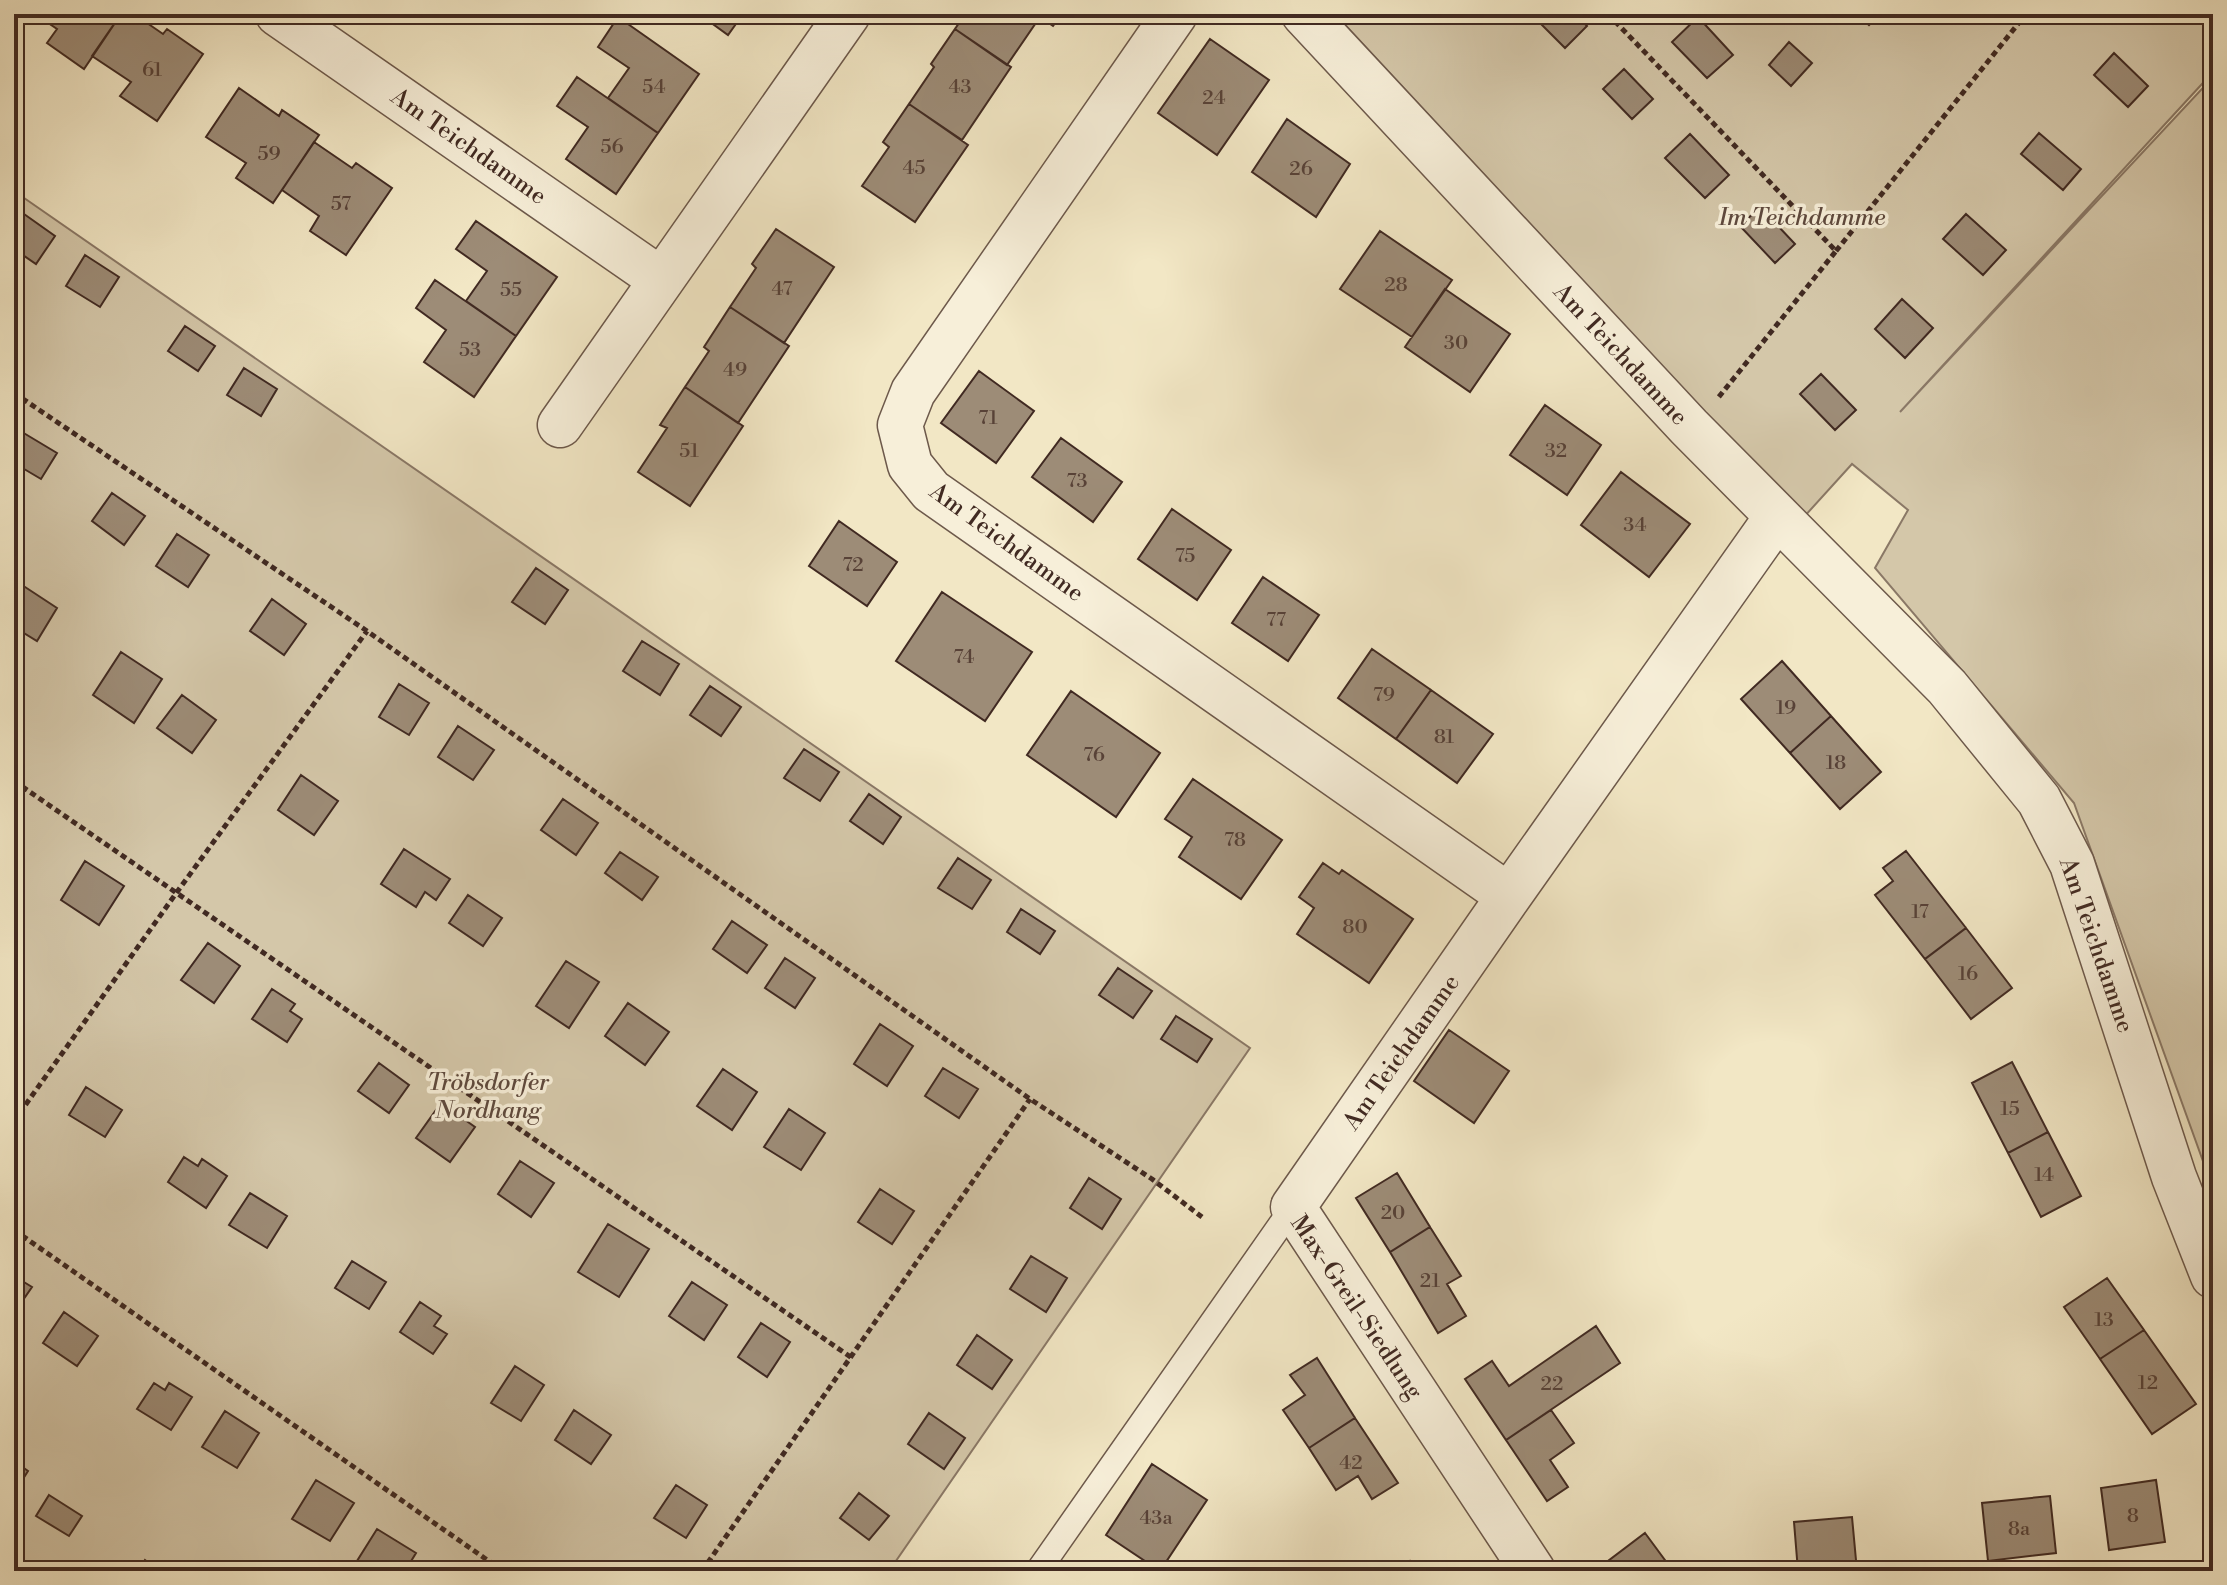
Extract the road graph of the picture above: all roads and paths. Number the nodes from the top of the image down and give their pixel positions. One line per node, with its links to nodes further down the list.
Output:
1 (278, 14): 8 (street, Am Teichdamme)
2 (848, 14): 8 (street)
3 (1175, 14): 16 (street, Am Teichdamme)
4 (1304, 14): 12 (street, Am Teichdamme)
5 (1608, 14): 7 (path)
6 (2026, 14): 7 (path)
7 (1836, 251): 10 (path)
8 (660, 279): 11 (street)
9 (14, 393): 13 (path)
10 (1721, 395)
11 (560, 425)
12 (1776, 518): 16 (street, Am Teichdamme); 22 (street, Am Teichdamme)
13 (367, 631): 15 (path); 17 (path)
14 (14, 781): 15 (path)
15 (177, 892): 18 (path); 23 (path)
16 (1509, 896): 19 (street, Am Teichdamme)
17 (1030, 1099): 20 (path); 23 (path)
18 (14, 1121)
19 (1293, 1207): 26 (lane, Max-Greil-Siedlung); 27 (street, Max-Greil-Siedlung)
20 (1202, 1217)
21 (14, 1230): 24 (path)
22 (2213, 1276)
23 (852, 1358): 25 (path)
24 (503, 1571)
25 (702, 1571)
26 (1038, 1571)
27 (1533, 1571)

